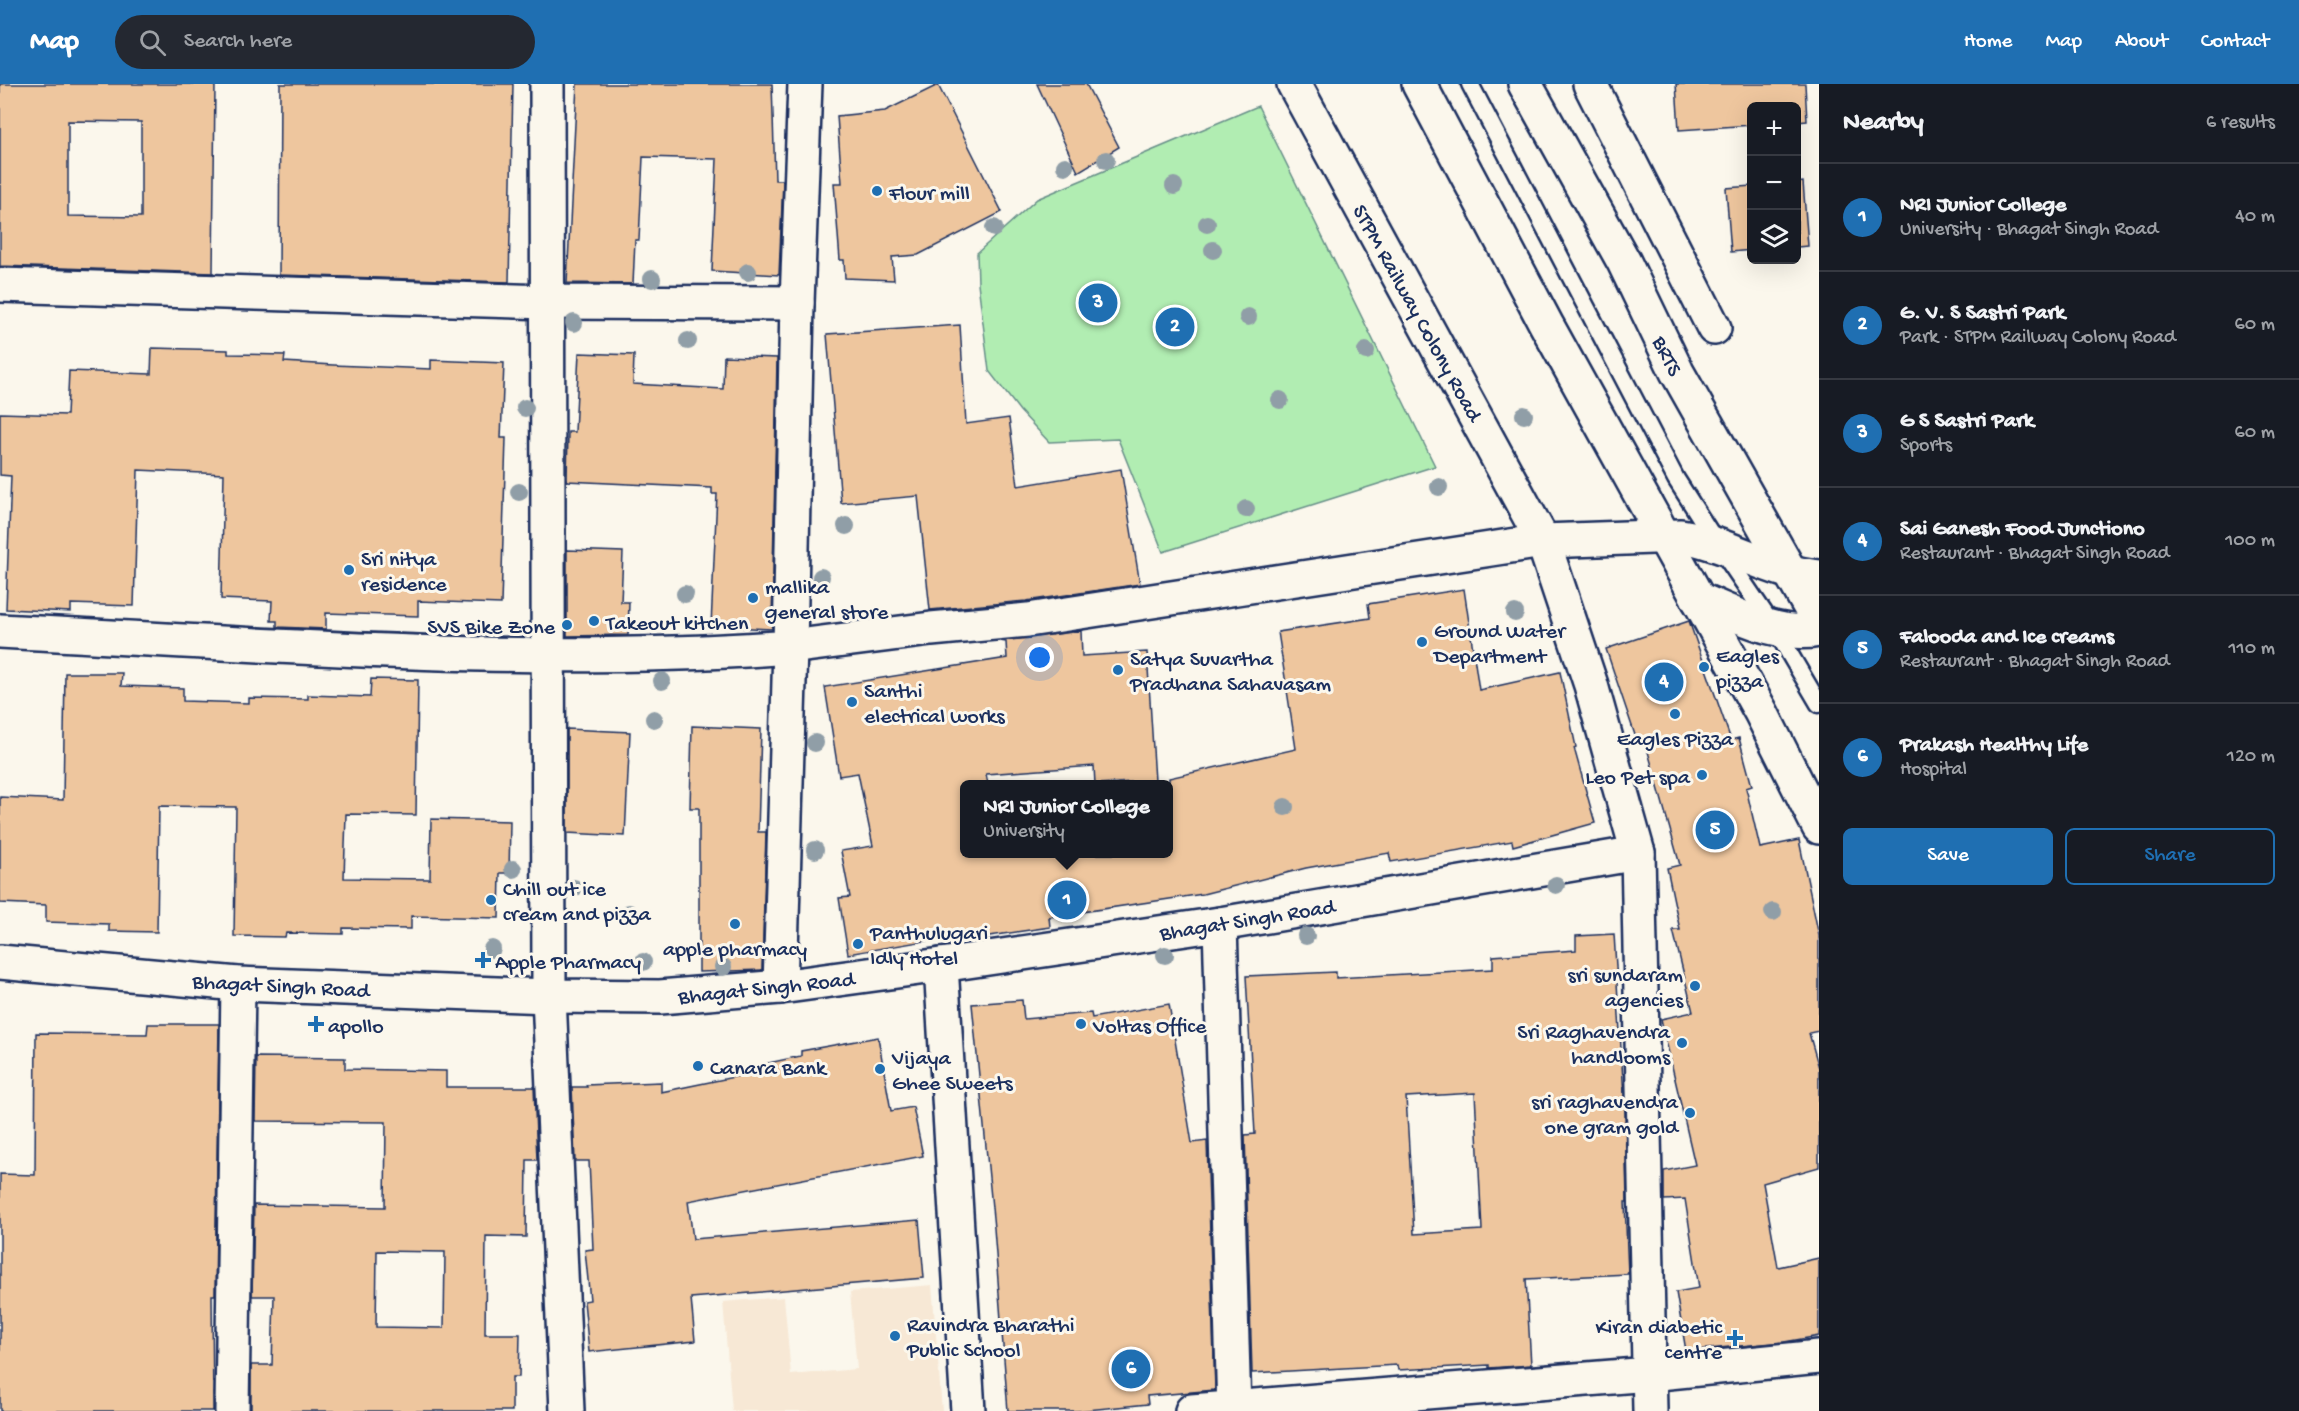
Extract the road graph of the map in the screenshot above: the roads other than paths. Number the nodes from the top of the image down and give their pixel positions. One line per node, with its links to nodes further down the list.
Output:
1 (547, 84): 9 (street)
2 (805, 84): 10 (street)
3 (1294, 84): 13 (street, STPM Railway Colony Road)
4 (1419, 84): 12 (street)
5 (1470, 84): 14 (lane)
6 (1525, 84): 15 (street, BRTS)
7 (1590, 84): 11 (street)
8 (0, 285): 9 (street)
9 (546, 302): 10 (street); 22 (street)
10 (797, 303): 21 (street)
11 (1714, 328)
12 (1662, 535): 13 (street); 14 (street); 16 (street)
13 (1543, 541): 21 (street); 25 (street, STPM Railway Colony Road)
14 (1718, 545): 15 (street); 18 (lane)
15 (1805, 574): 17 (street, BRTS)
16 (1698, 599): 18 (street); 24 (street)
17 (1819, 623)
18 (1775, 630): 19 (street); 23 (lane)
19 (1819, 630)
20 (0, 631): 22 (street)
21 (790, 646): 22 (street); 30 (street)
22 (549, 655): 31 (street)
23 (1819, 704)
24 (1819, 827)
25 (1638, 853): 26 (street, Bhagat Singh Road); 33 (street)
26 (1220, 924): 28 (street, Bhagat Singh Road); 34 (street)
27 (0, 963): 29 (street, Bhagat Singh Road)
28 (941, 965): 30 (street, Bhagat Singh Road); 37 (street)
29 (238, 984): 31 (street, Bhagat Singh Road); 35 (street)
30 (780, 987): 31 (street, Bhagat Singh Road)
31 (549, 996): 36 (street)
32 (1819, 1357): 33 (street)
33 (1649, 1374): 34 (street); 39 (street)
34 (1234, 1410): 38 (street)
35 (232, 1411)
36 (567, 1411)
37 (968, 1411)
38 (1192, 1411)
39 (1650, 1411)

